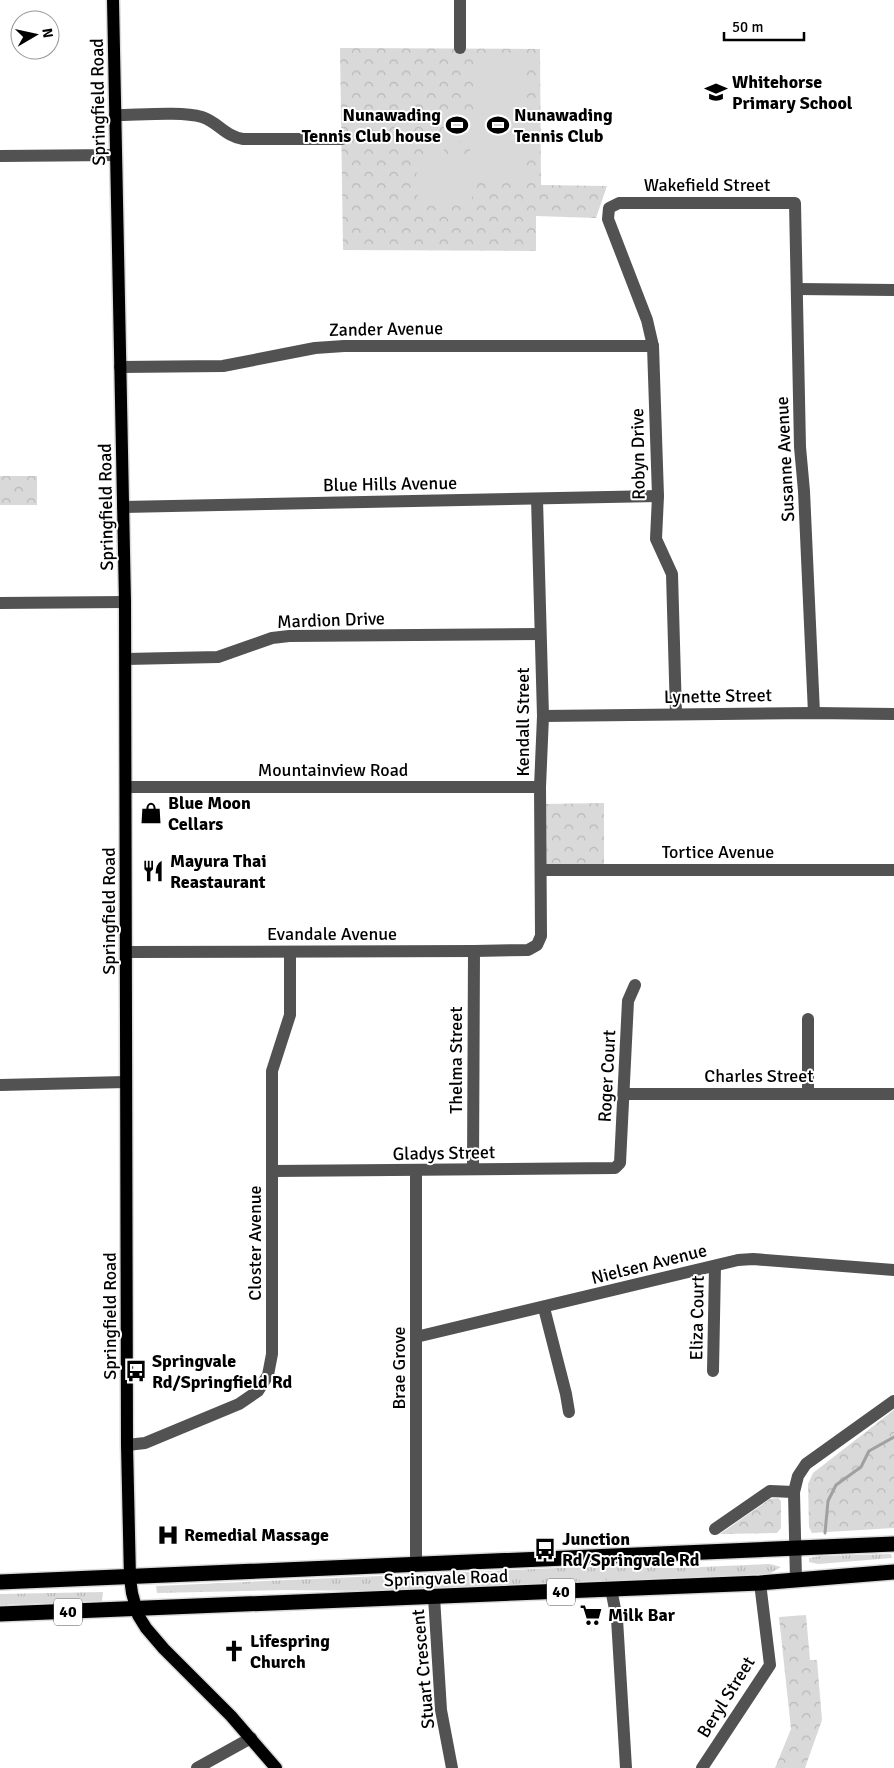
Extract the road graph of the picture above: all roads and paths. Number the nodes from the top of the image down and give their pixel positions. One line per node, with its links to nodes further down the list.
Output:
1 (113, 0): 4 (main road, Springfield Road)
2 (460, 0): 3 (street)
3 (460, 48)
4 (115, 115): 5 (street); 6 (main road, Springfield Road)
5 (342, 139)
6 (116, 155): 7 (street); 13 (main road, Springfield Road)
7 (0, 156)
8 (619, 203): 9 (street, Wakefield Street); 12 (street, Robyn Drive)
9 (795, 203): 10 (street, Susanne Avenue)
10 (797, 289): 11 (street); 21 (street, Susanne Avenue)
11 (894, 290)
12 (653, 346): 13 (street, Zander Avenue); 14 (street, Robyn Drive)
13 (120, 367): 16 (main road, Springfield Road)
14 (658, 496): 15 (street, Blue Hills Avenue); 22 (street, Robyn Drive)
15 (537, 499): 16 (street, Blue Hills Avenue); 19 (street, Kendall Street)
16 (123, 507): 17 (main road, Springfield Road)
17 (125, 602): 18 (street); 20 (main road, Springfield Road)
18 (0, 603)
19 (540, 634): 20 (street, Mardion Drive); 24 (street, Kendall Street)
20 (126, 659): 25 (main road, Springfield Road)
21 (814, 713): 22 (street, Lynette Street); 23 (street, Lynette Street)
22 (676, 714): 24 (street, Lynette Street)
23 (894, 714)
24 (543, 716): 26 (street, Kendall Street)
25 (126, 787): 26 (street, Mountainview Road); 31 (main road, Springfield Road)
26 (540, 787): 27 (street, Kendall Street)
27 (542, 870): 28 (street, Tortice Avenue); 29 (street, Kendall Street)
28 (894, 870)
29 (537, 944): 30 (street, Evandale Avenue)
30 (474, 951): 32 (street, Evandale Avenue); 41 (street, Thelma Street)
31 (127, 952): 32 (street, Evandale Avenue); 35 (main road, Springfield Road)
32 (290, 952): 42 (street, Closter Avenue)
33 (635, 984): 38 (street, Roger Court)
34 (808, 1019): 37 (street)
35 (126, 1082): 36 (street); 51 (main road, Springfield Road)
36 (0, 1085)
37 (808, 1093): 38 (street, Charles Street); 39 (street, Charles Street)
38 (624, 1094): 40 (street, Roger Court)
39 (894, 1094)
40 (615, 1168): 41 (street, Gladys Street)
41 (472, 1169): 43 (street, Gladys Street)
42 (273, 1171): 43 (street, Gladys Street); 51 (street, Closter Avenue)
43 (416, 1171): 47 (street, Brae Grove)
44 (715, 1266): 45 (street, Nielsen Avenue); 46 (street, Nielsen Avenue); 48 (street, Eliza Court)
45 (894, 1270)
46 (544, 1308): 47 (street, Nielsen Avenue); 50 (street)
47 (416, 1337): 56 (street, Brae Grove)
48 (713, 1372)
49 (894, 1401): 52 (street)
50 (569, 1412)
51 (128, 1445): 58 (main road, Springfield Road)
52 (794, 1492): 53 (street); 55 (street)
53 (715, 1529)
54 (894, 1544): 55 (highway, Springvale Road / 40)
55 (795, 1549): 56 (highway, Springvale Road / 40); 59 (street)
56 (416, 1565): 58 (highway, Springvale Road / 40)
57 (894, 1572): 59 (highway, Springvale Road / 40)
58 (130, 1578): 60 (highway, Springvale Road / 40); 64 (main road, Springfield Road)
59 (796, 1580): 61 (highway, Springvale Road / 40)
60 (0, 1582)
61 (760, 1583): 62 (highway, Springvale Road / 40); 71 (street, Beryl Street)
62 (611, 1589): 63 (highway, Springvale Road / 40); 70 (street)
63 (434, 1597): 64 (highway, Springvale Road / 40); 69 (street, Stuart Crescent)
64 (136, 1609): 65 (highway, Springvale Road / 40); 66 (main road, Springfield Road)
65 (0, 1614)
66 (251, 1738): 67 (street); 68 (main road, Springfield Road)
67 (197, 1768)
68 (276, 1768)
69 (452, 1768)
70 (626, 1768)
71 (702, 1768)

